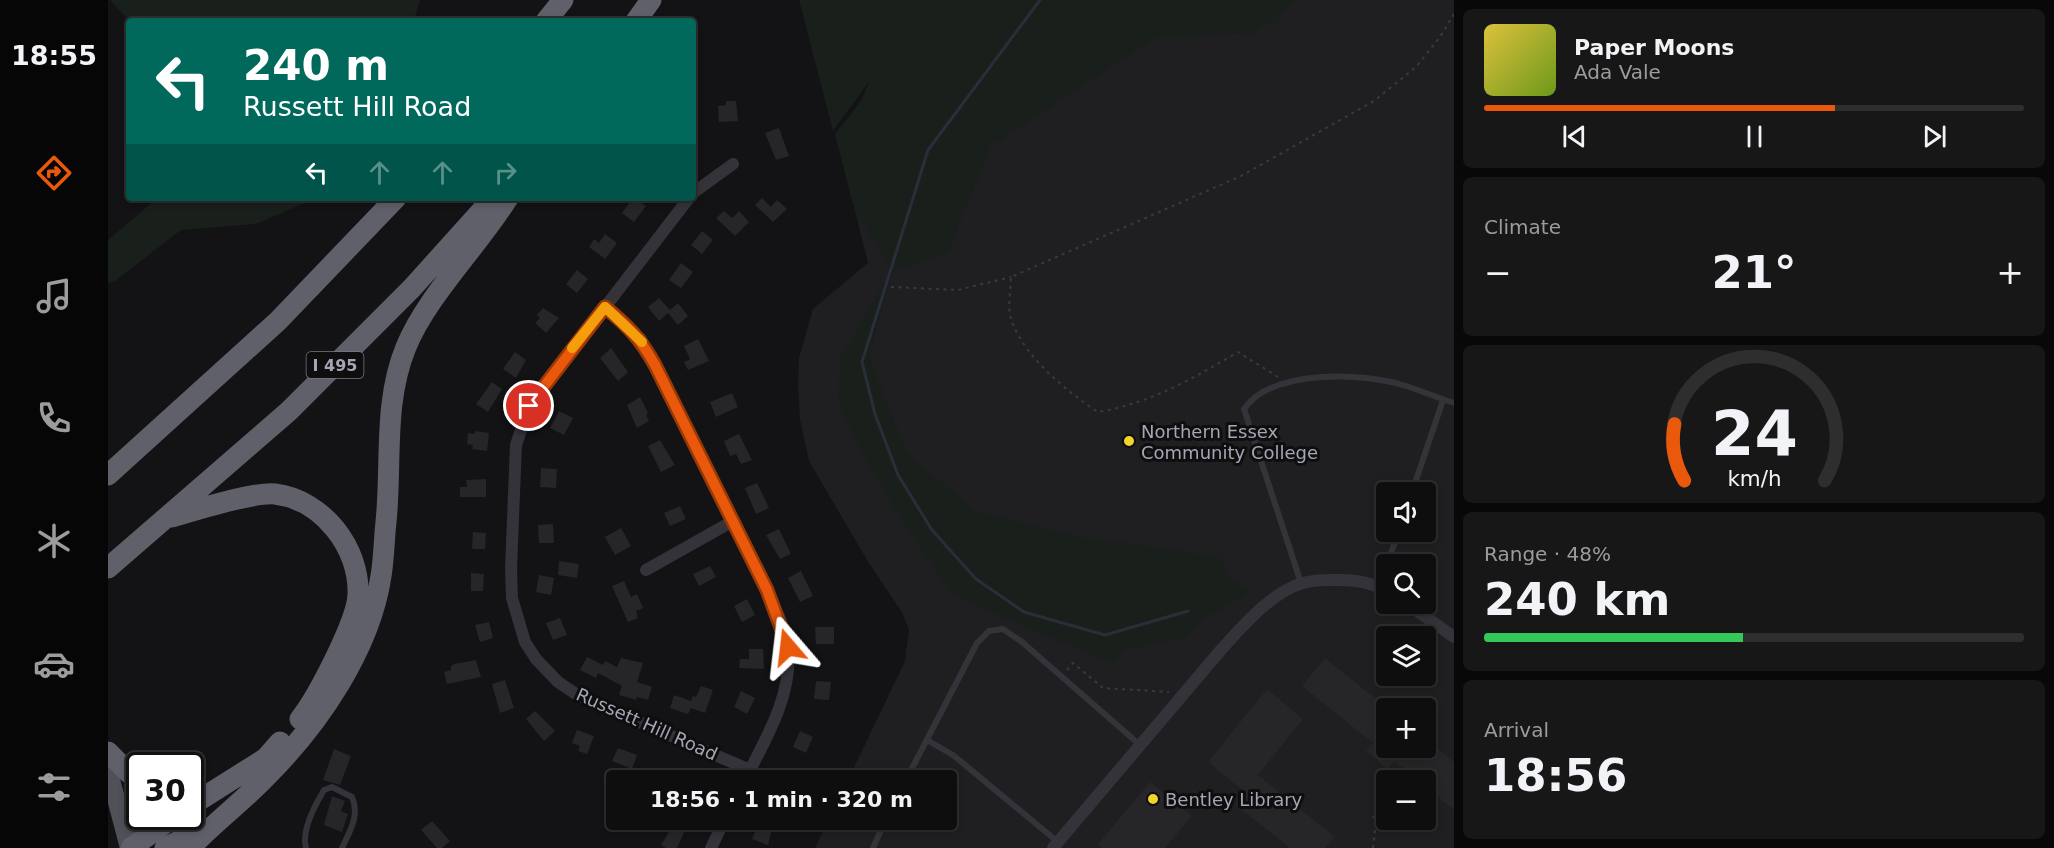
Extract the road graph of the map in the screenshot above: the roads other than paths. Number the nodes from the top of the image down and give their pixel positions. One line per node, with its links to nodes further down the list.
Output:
1 (563, 0): 3 (highway)
2 (651, 0): 4 (highway)
3 (548, 18)
4 (638, 18)
5 (733, 164): 6 (street)
6 (696, 191)
7 (393, 201): 14 (highway)
8 (491, 201): 16 (highway, I 495)
9 (506, 201): 35 (highway)
10 (687, 201): 11 (street, Russett Hill Road)
11 (605, 307): 17 (street); 29 (street, Russett Hill Road)
12 (1443, 400): 13 (lane); 15 (lane); 20 (lane)
13 (1454, 404)
14 (108, 474)
15 (1415, 482)
16 (166, 520): 18 (highway, I 495); 32 (highway)
17 (733, 521): 19 (street); 30 (street)
18 (108, 568)
19 (646, 570)
20 (1301, 583): 21 (street); 25 (street)
21 (1376, 586)
22 (1422, 614): 23 (street)
23 (1454, 637)
24 (927, 740): 25 (lane); 31 (lane); 39 (lane)
25 (1140, 745): 39 (street)
26 (108, 752): 28 (highway)
27 (108, 768): 40 (main road)
28 (126, 770)
29 (736, 770)
30 (750, 770)
31 (911, 770)
32 (214, 792): 33 (highway); 34 (highway)
33 (204, 793)
34 (204, 798)
35 (212, 825): 41 (highway); 42 (highway)
36 (155, 830): 40 (highway)
37 (720, 830): 45 (street)
38 (881, 830): 46 (lane)
39 (1055, 845)
40 (130, 848)
41 (165, 848)
42 (190, 848)
43 (306, 848): 44 (lane)
44 (342, 848)
45 (711, 848)
46 (873, 848)

